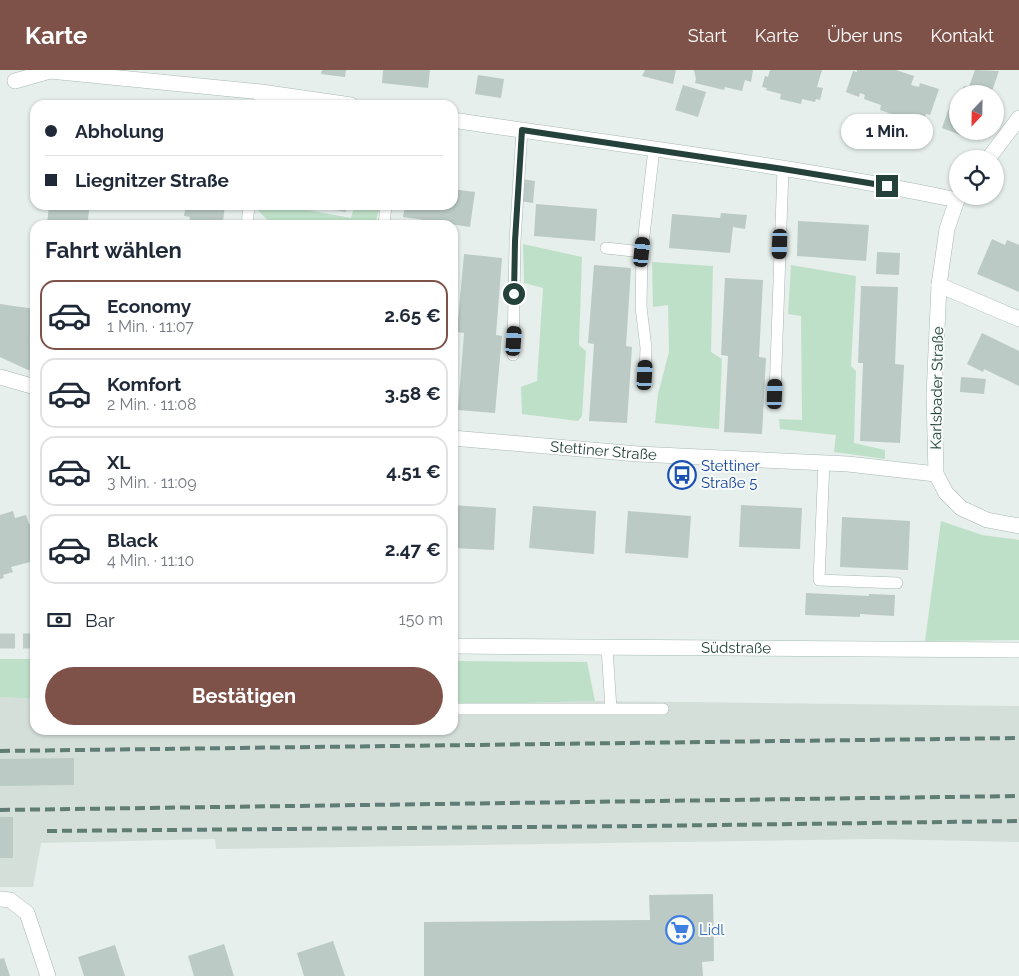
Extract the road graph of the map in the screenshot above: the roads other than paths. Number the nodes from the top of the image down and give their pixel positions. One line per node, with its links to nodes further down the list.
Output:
1 (15, 81): 2 (street)
2 (260, 99): 3 (street)
3 (275, 100)
4 (1019, 118): 8 (street)
5 (458, 121): 6 (street)
6 (522, 130): 7 (street); 16 (lane)
7 (654, 149): 9 (street); 13 (lane)
8 (995, 150)
9 (783, 169): 10 (street); 20 (lane)
10 (949, 196)
11 (956, 205): 14 (street, Karlsbader Straße)
12 (606, 248): 13 (lane)
13 (642, 252): 17 (lane)
14 (939, 285): 15 (street); 23 (street, Karlsbader Straße)
15 (1019, 318)
16 (513, 355)
17 (645, 375)
18 (0, 377): 19 (street)
19 (30, 386)
20 (775, 394)
21 (458, 439): 22 (street, Stettiner Straße)
22 (824, 463): 23 (street, Stettiner Straße); 25 (lane)
23 (936, 474): 24 (street, Karlsbader Straße)
24 (1019, 526)
25 (897, 583)
26 (458, 646): 27 (street, Südstraße)
27 (607, 648): 28 (street, Südstraße); 30 (lane)
28 (1019, 650)
29 (458, 709): 30 (lane)
30 (611, 709): 31 (lane)
31 (664, 709)
32 (0, 899): 33 (street)
33 (48, 976)

